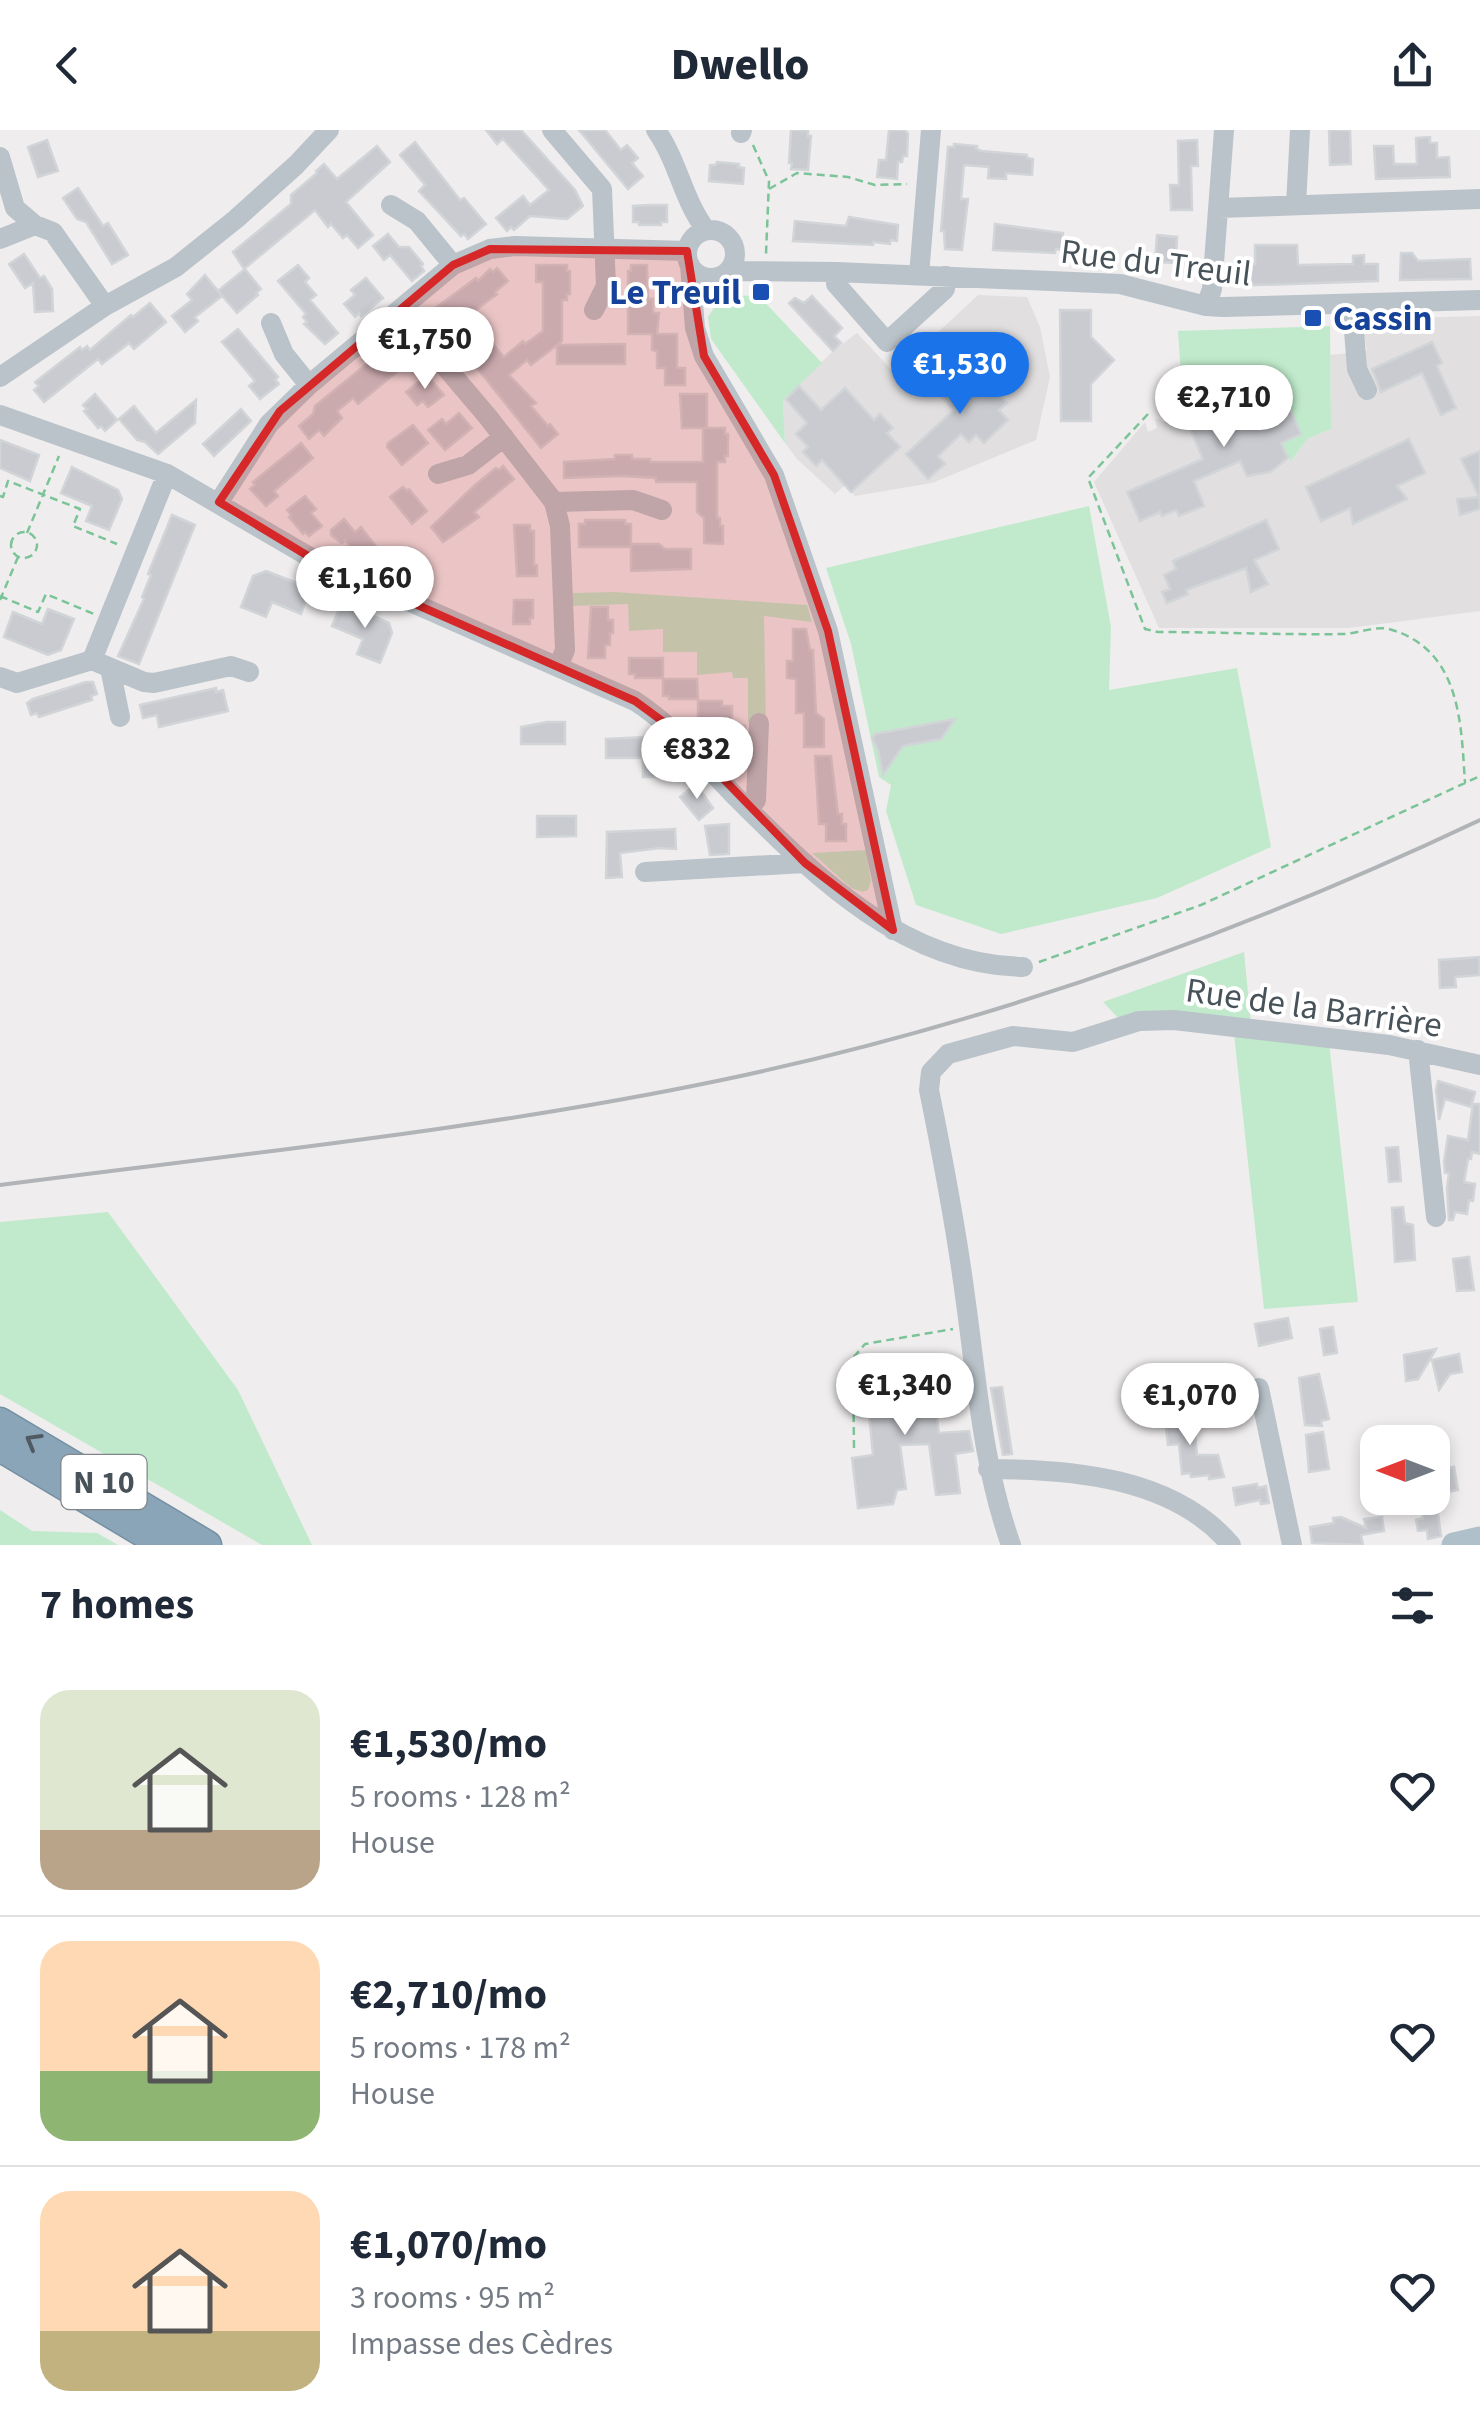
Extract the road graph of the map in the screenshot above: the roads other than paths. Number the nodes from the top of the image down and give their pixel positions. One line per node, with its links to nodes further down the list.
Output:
1 (329, 130): 26 (street)
2 (552, 130): 16 (street)
3 (656, 130): 13 (street)
4 (931, 130): 22 (street)
5 (1224, 130): 11 (street)
6 (1300, 130): 10 (street)
7 (0, 158): 12 (street)
8 (1480, 199): 10 (street)
9 (390, 205): 18 (street)
10 (1296, 205): 11 (street)
11 (1218, 208): 27 (street)
12 (35, 226): 14 (street); 26 (street)
13 (706, 230): 15 (street); 17 (street)
14 (0, 239)
15 (734, 246): 19 (street); 21 (street)
16 (605, 247): 17 (street); 18 (street); 28 (street)
17 (688, 258): 21 (street); 31 (street)
18 (453, 265): 29 (street)
19 (765, 270): 20 (street, Rue du Treuil); 21 (street, Rue du Treuil)
20 (836, 272): 22 (street, Rue du Treuil); 23 (street)
21 (721, 275): 31 (street)
22 (920, 275): 23 (street, Rue du Treuil)
23 (946, 276): 27 (street, Rue du Treuil)
24 (1480, 300): 25 (street, Rue du Treuil)
25 (1352, 305): 27 (street, Rue du Treuil); 34 (street)
26 (106, 306): 32 (street)
27 (1206, 306)
28 (594, 310)
29 (399, 312): 33 (street); 36 (street)
30 (271, 323): 33 (street)
31 (695, 328): 51 (street)
32 (0, 376)
33 (309, 385): 39 (street)
34 (1367, 390)
35 (0, 415): 37 (street)
36 (504, 437): 38 (street); 40 (street)
37 (167, 474): 39 (street); 42 (street)
38 (438, 474)
39 (219, 502): 43 (street)
40 (554, 502): 41 (street); 43 (street)
41 (662, 510)
42 (101, 664): 44 (street); 45 (street); 46 (street)
43 (558, 668): 48 (street)
44 (249, 672)
45 (0, 678)
46 (120, 717)
47 (759, 723): 48 (street)
48 (749, 810): 49 (street)
49 (806, 863): 50 (street); 51 (street)
50 (646, 872)
51 (893, 930): 52 (street)
52 (1024, 967)
53 (1418, 1050): 54 (street, Rue de la Barrière); 55 (street); 59 (street, Rue de la Barrière)
54 (1480, 1066)
55 (1436, 1217)
56 (1259, 1388): 65 (street)
57 (0, 1422): 62 (highway, N 10, one-way to 57)
58 (0, 1448): 61 (highway, N 10)
59 (988, 1469): 63 (street); 64 (street)
60 (1480, 1539): 66 (main road)
61 (164, 1545)
62 (207, 1545)
63 (1011, 1545)
64 (1230, 1545)
65 (1292, 1545)
66 (1454, 1545)

